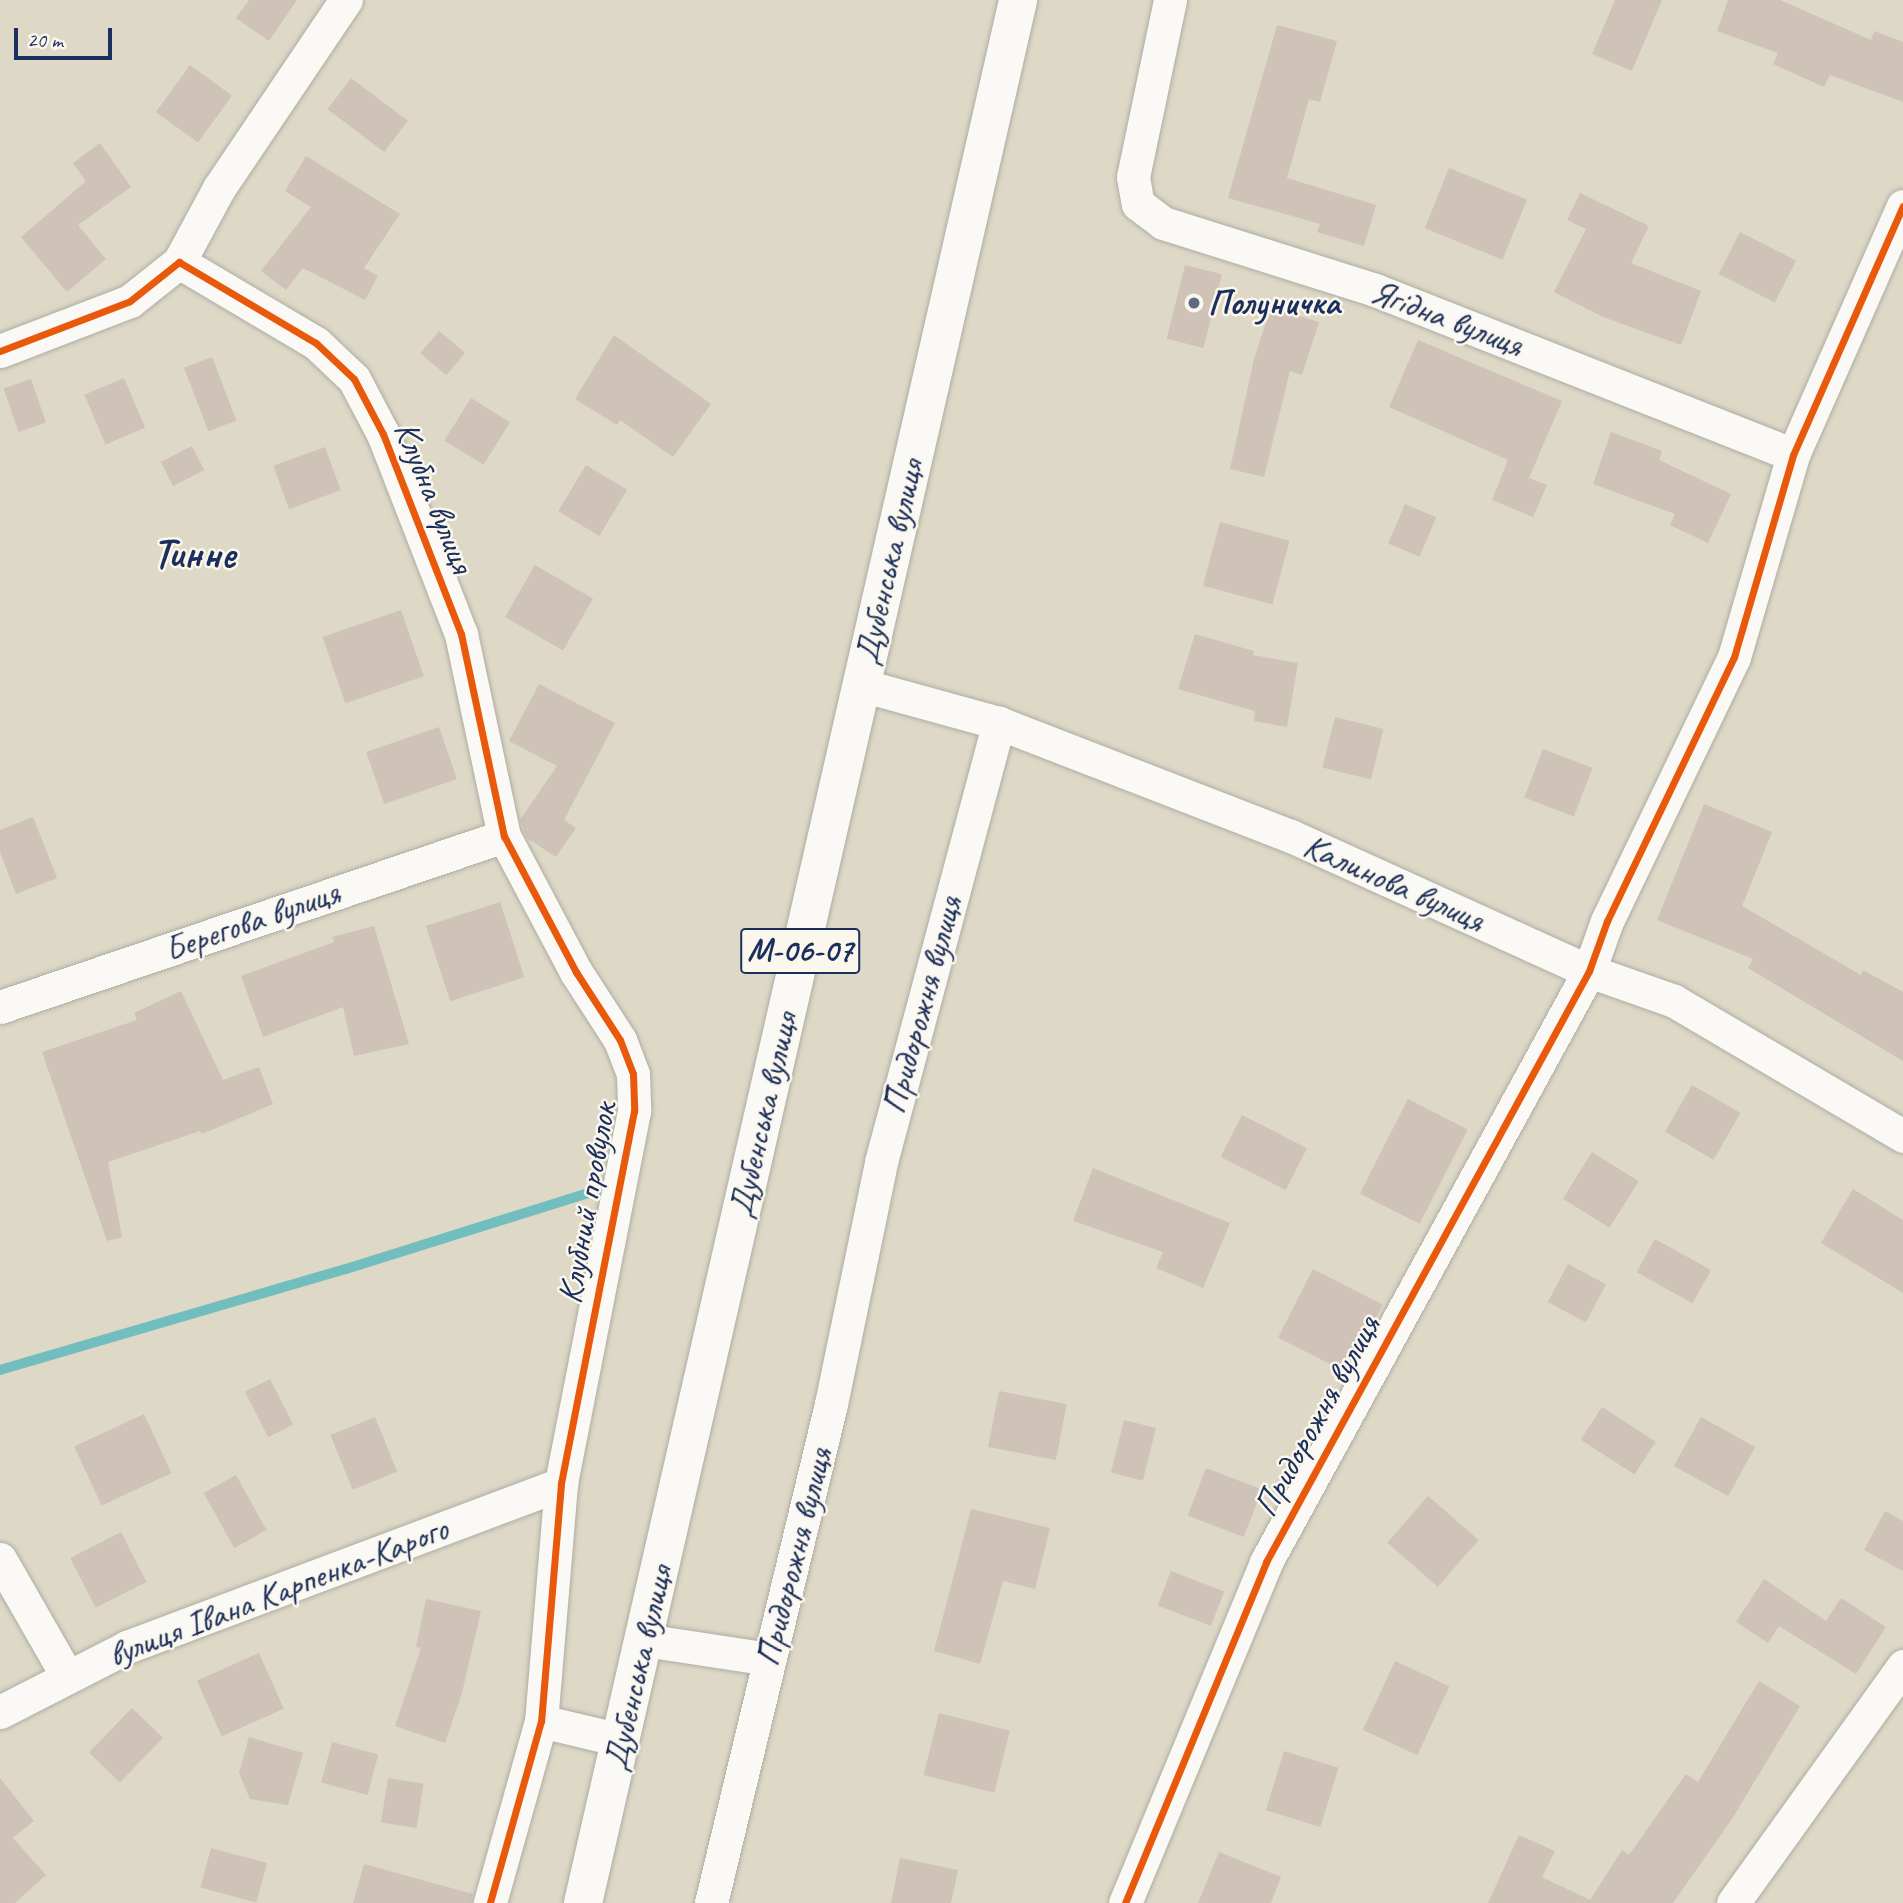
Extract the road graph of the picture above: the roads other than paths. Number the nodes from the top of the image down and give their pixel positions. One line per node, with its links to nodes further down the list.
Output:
1 (346, 0): 5 (street)
2 (1018, 0): 8 (main road, Дубенська вулиця / М-06-07)
3 (1170, 0): 7 (street, Ягідна вулиця)
4 (1903, 206): 7 (street, Придорожня вулиця)
5 (179, 262): 6 (street); 10 (street, Клубна вулиця)
6 (0, 351)
7 (1793, 455): 11 (street, Придорожня вулиця)
8 (860, 685): 9 (street, Калинова вулиця); 16 (main road, Дубенська вулиця / М-06-07)
9 (999, 723): 11 (street, Калинова вулиця); 17 (street, Придорожня вулиця)
10 (504, 836): 12 (street, Берегова вулиця); 14 (street, Клубний провулок)
11 (1589, 971): 13 (street, Калинова вулиця); 26 (street, Придорожня вулиця)
12 (0, 1007)
13 (1903, 1136)
14 (561, 1484): 19 (street, вулиця Івана Карпенка-Карого); 21 (street, Клубний провулок)
15 (0, 1559): 19 (street)
16 (644, 1640): 17 (street); 22 (main road, Дубенська вулиця / М-06-07)
17 (769, 1659): 25 (street, Придорожня вулиця)
18 (1903, 1666): 27 (street)
19 (67, 1676): 20 (street, вулиця Івана Карпенка-Карого)
20 (0, 1712)
21 (541, 1721): 22 (street); 23 (street, Клубний провулок)
22 (621, 1740): 24 (main road, Дубенська вулиця / М-06-07)
23 (490, 1903)
24 (583, 1903)
25 (711, 1903)
26 (1125, 1903)
27 (1732, 1903)

